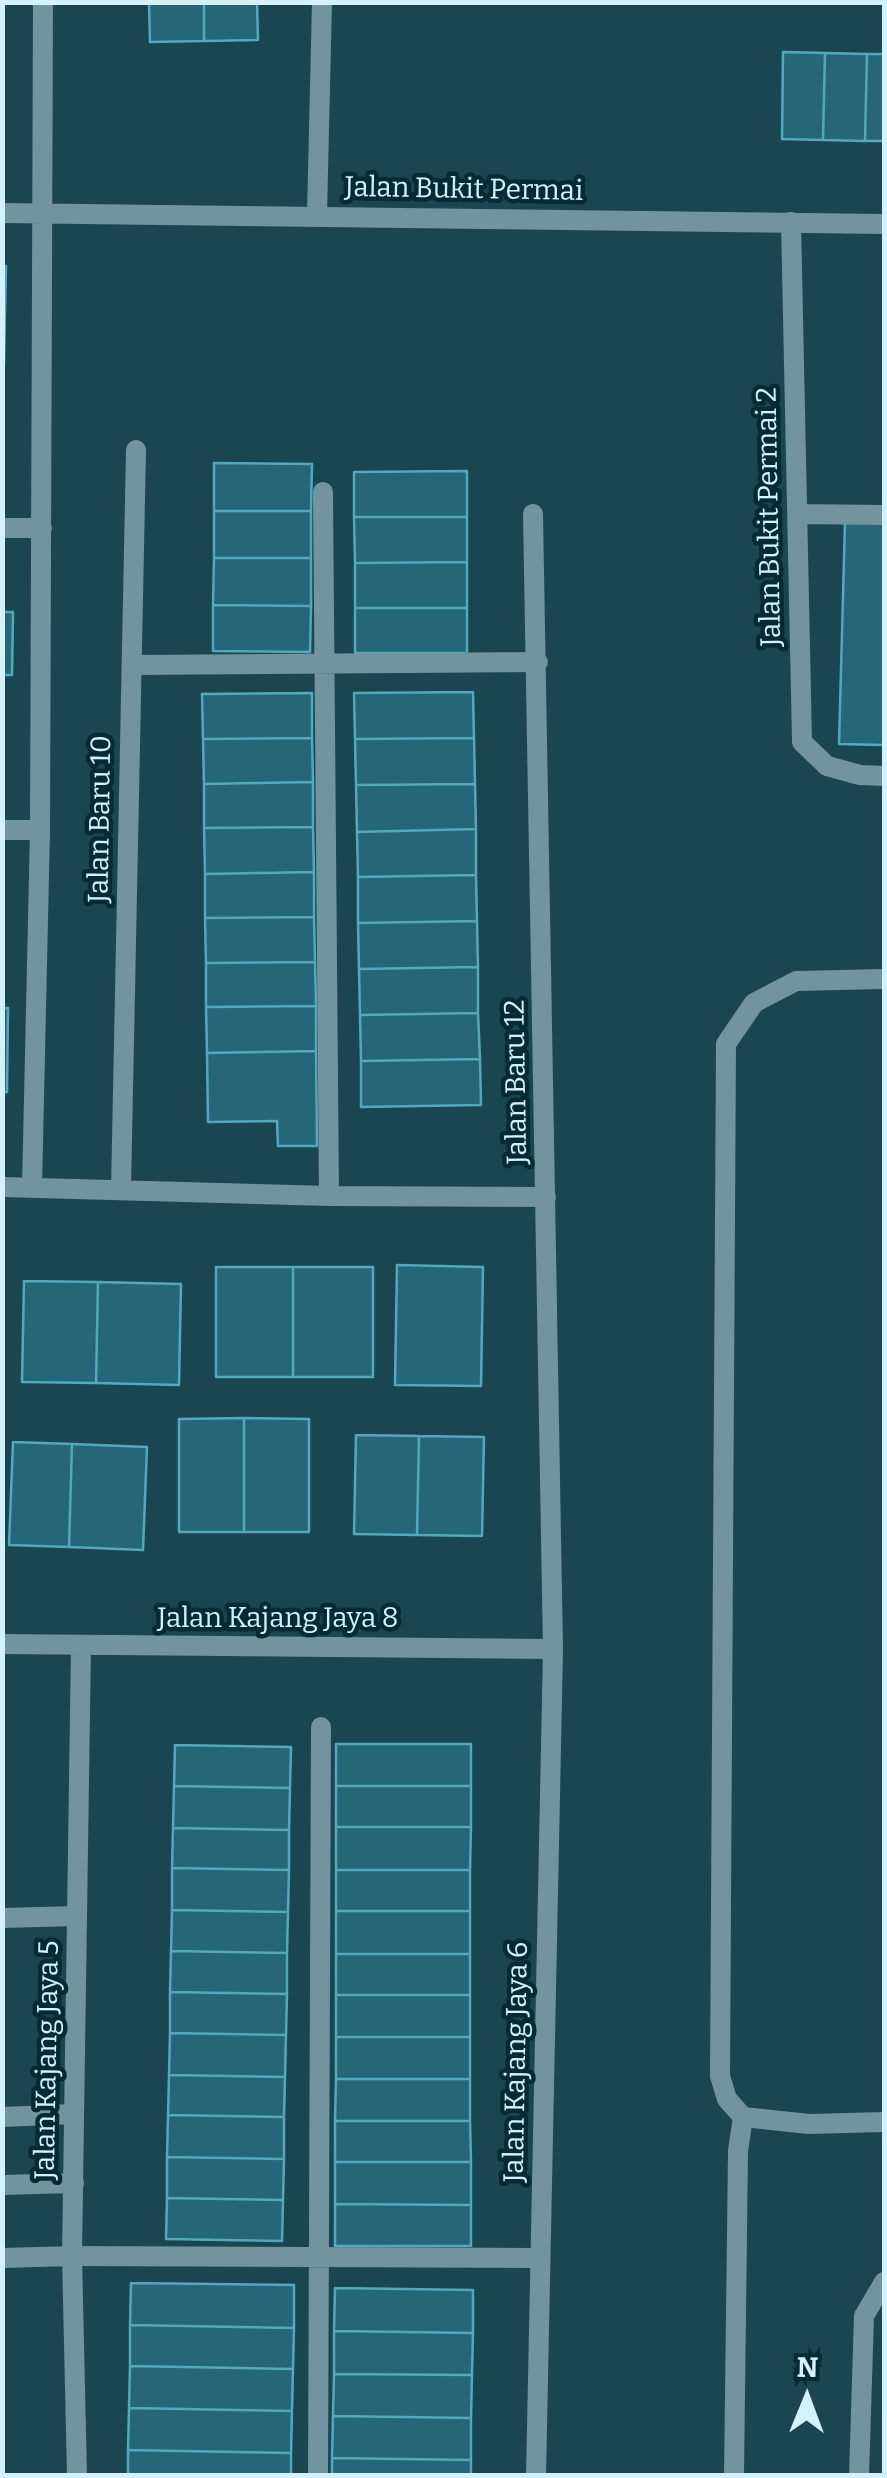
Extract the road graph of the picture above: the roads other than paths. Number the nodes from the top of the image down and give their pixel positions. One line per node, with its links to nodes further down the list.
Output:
1 (44, 2): 4 (street)
2 (322, 2): 5 (street)
3 (2, 214): 4 (street, Jalan Bukit Permai)
4 (43, 214): 5 (street, Jalan Bukit Permai); 14 (street)
5 (317, 215): 6 (street, Jalan Bukit Permai)
6 (791, 222): 7 (street, Jalan Bukit Permai); 11 (street, Jalan Bukit Permai 2)
7 (884, 224)
8 (136, 450): 16 (street, Jalan Baru 10)
9 (323, 492): 17 (street)
10 (534, 514): 15 (street, Jalan Baru 12)
11 (798, 514): 12 (street); 18 (street, Jalan Bukit Permai 2)
12 (884, 515)
13 (2, 528): 14 (street)
14 (42, 528): 20 (street)
15 (538, 662): 17 (street); 26 (street, Jalan Baru 12)
16 (132, 665): 17 (street); 24 (street, Jalan Baru 10)
17 (326, 666): 25 (street)
18 (884, 776)
19 (2, 830): 20 (street)
20 (40, 830): 23 (street)
21 (884, 979): 35 (street)
22 (2, 1187): 23 (street)
23 (32, 1187): 24 (street)
24 (121, 1189): 25 (street)
25 (329, 1196): 26 (street)
26 (546, 1197): 29 (street, Jalan Baru 12)
27 (2, 1644): 28 (street, Jalan Kajang Jaya 8)
28 (80, 1645): 29 (street, Jalan Kajang Jaya 8); 31 (street, Jalan Kajang Jaya 5)
29 (553, 1649): 42 (street, Jalan Kajang Jaya 6)
30 (321, 1727): 40 (street)
31 (78, 1916): 32 (street); 33 (street, Jalan Kajang Jaya 5)
32 (2, 1918)
33 (74, 2114): 34 (street); 37 (street, Jalan Kajang Jaya 5)
34 (2, 2117)
35 (742, 2117): 36 (street); 47 (street)
36 (884, 2122)
37 (74, 2182): 38 (street); 39 (street, Jalan Kajang Jaya 5)
38 (2, 2185)
39 (72, 2256): 40 (street); 41 (street); 44 (street, Jalan Kajang Jaya 5)
40 (318, 2256): 42 (street); 45 (street)
41 (2, 2258)
42 (540, 2258): 46 (street, Jalan Kajang Jaya 6)
43 (884, 2282): 48 (street)
44 (77, 2476)
45 (318, 2476)
46 (536, 2476)
47 (734, 2476)
48 (859, 2476)

